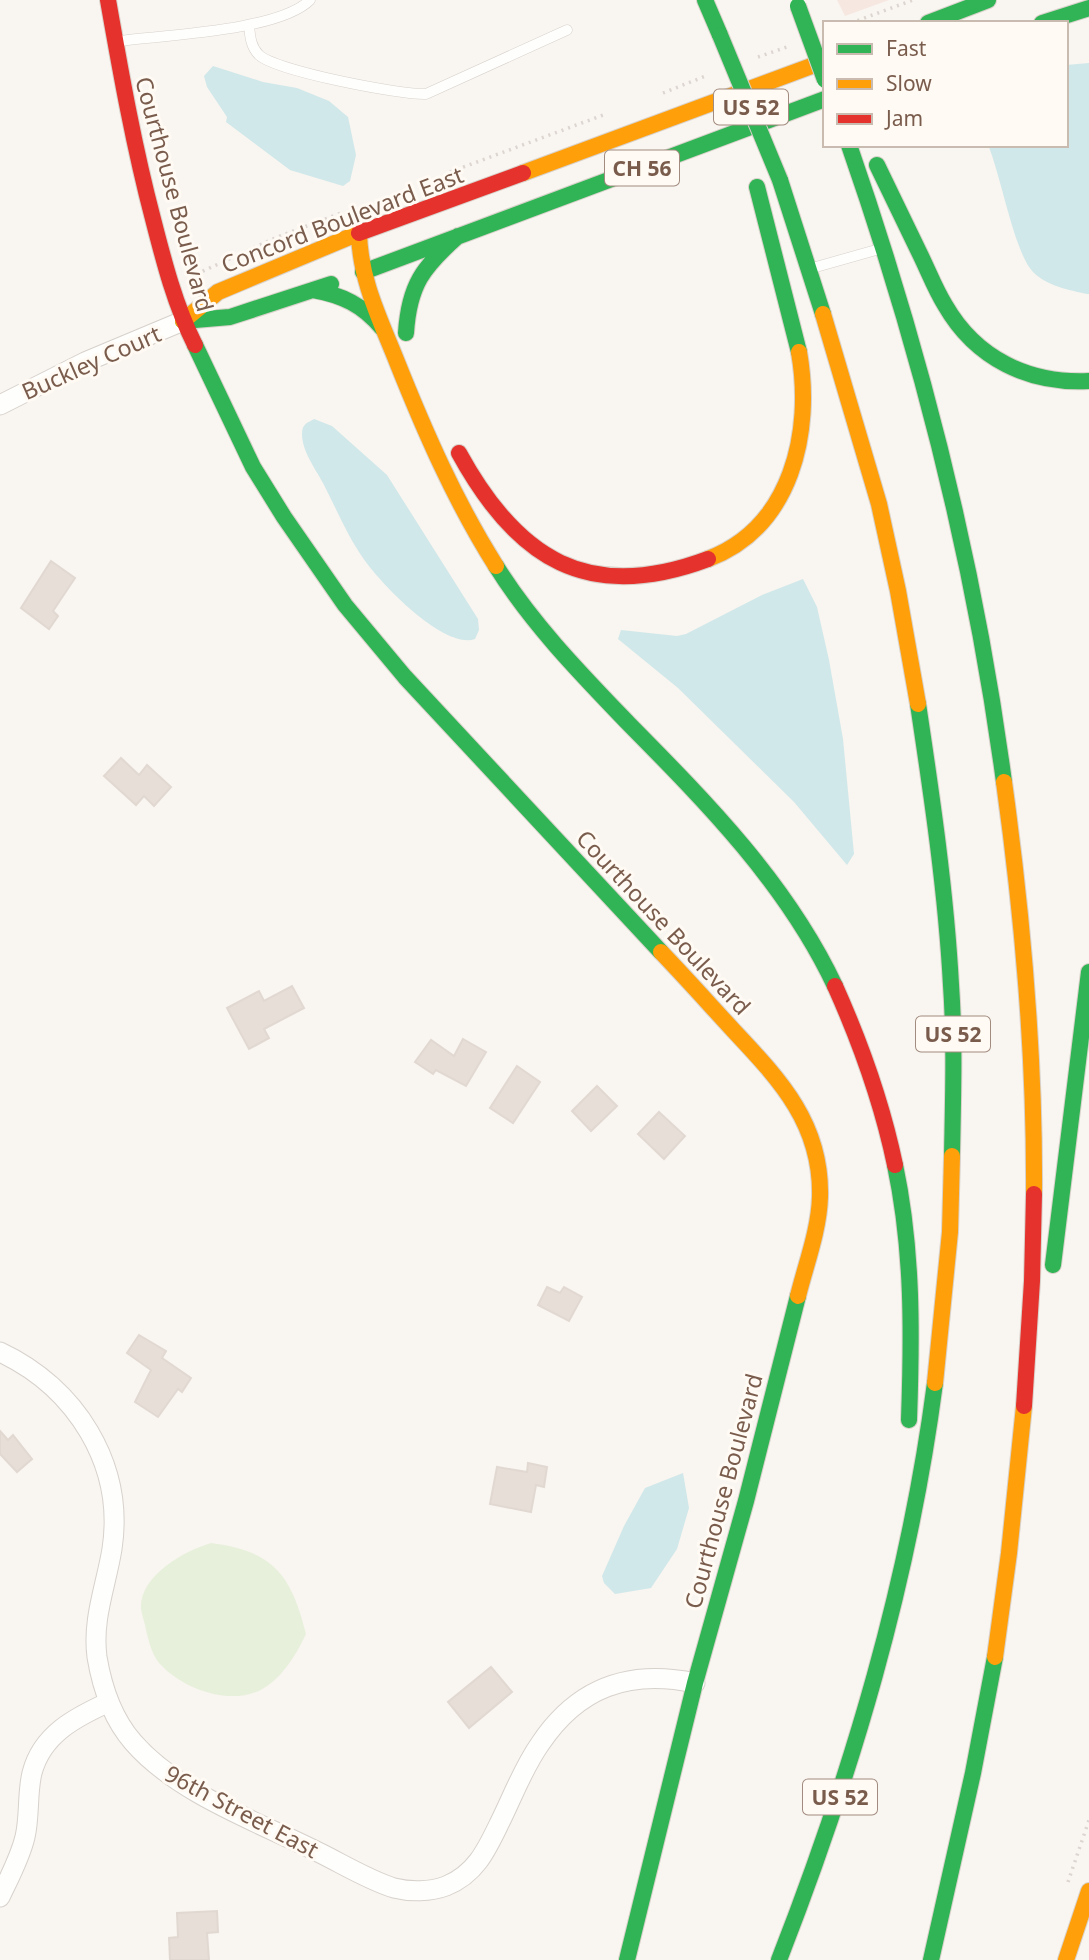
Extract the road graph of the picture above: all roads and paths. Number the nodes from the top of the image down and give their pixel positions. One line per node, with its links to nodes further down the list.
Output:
1 (108, 0): 14 (main road, Courthouse Boulevard)
2 (310, 0): 11 (lane)
3 (705, 0): 13 (main road, US 52)
4 (913, 0): 8 (path)
5 (988, 0): 9 (main road)
6 (797, 3): 15 (main road, bridge); 17 (main road, bridge)
7 (1089, 8): 10 (main road)
8 (856, 21)
9 (933, 21)
10 (1048, 21)
11 (248, 25): 12 (lane); 14 (lane)
12 (567, 30)
13 (720, 35): 19 (main road, bridge); 27 (main road, US 52, bridge)
14 (114, 41): 30 (main road, Courthouse Boulevard)
15 (823, 56)
16 (823, 61): 23 (main road, Concord Boulevard East / CH 56)
17 (823, 74)
18 (823, 100): 24 (main road, CH 56)
19 (748, 149)
20 (870, 149): 31 (main road)
21 (850, 150): 25 (main road)
22 (756, 181): 36 (main road)
23 (359, 233): 26 (main road); 28 (main road); 30 (main road, Concord Boulevard East)
24 (458, 236): 26 (main road, CH 56); 26 (main road)
25 (883, 248): 27 (lane); 43 (main road)
26 (380, 265): 28 (main road, CH 56)
27 (810, 269): 44 (main road, US 52)
28 (363, 272): 29 (main road); 32 (main road)
29 (313, 290): 30 (main road); 32 (main road)
30 (183, 321): 35 (street, Buckley Court); 45 (main road, Courthouse Boulevard)
31 (958, 326): 33 (lane); 34 (main road)
32 (387, 334): 41 (main road)
33 (1005, 376)
34 (1089, 381)
35 (0, 405)
36 (454, 444)
37 (1089, 972): 38 (main road)
38 (1051, 1274)
39 (1046, 1314): 43 (main road)
40 (0, 1352): 46 (street, 96th Street East)
41 (908, 1435)
42 (906, 1461): 44 (main road)
43 (1010, 1532): 51 (main road)
44 (888, 1630): 50 (main road, US 52)
45 (695, 1683): 46 (street, 96th Street East); 49 (main road, Courthouse Boulevard)
46 (109, 1702): 48 (street)
47 (1089, 1891): 52 (main road)
48 (0, 1897)
49 (627, 1960)
50 (779, 1960)
51 (931, 1960)
52 (1066, 1960)

